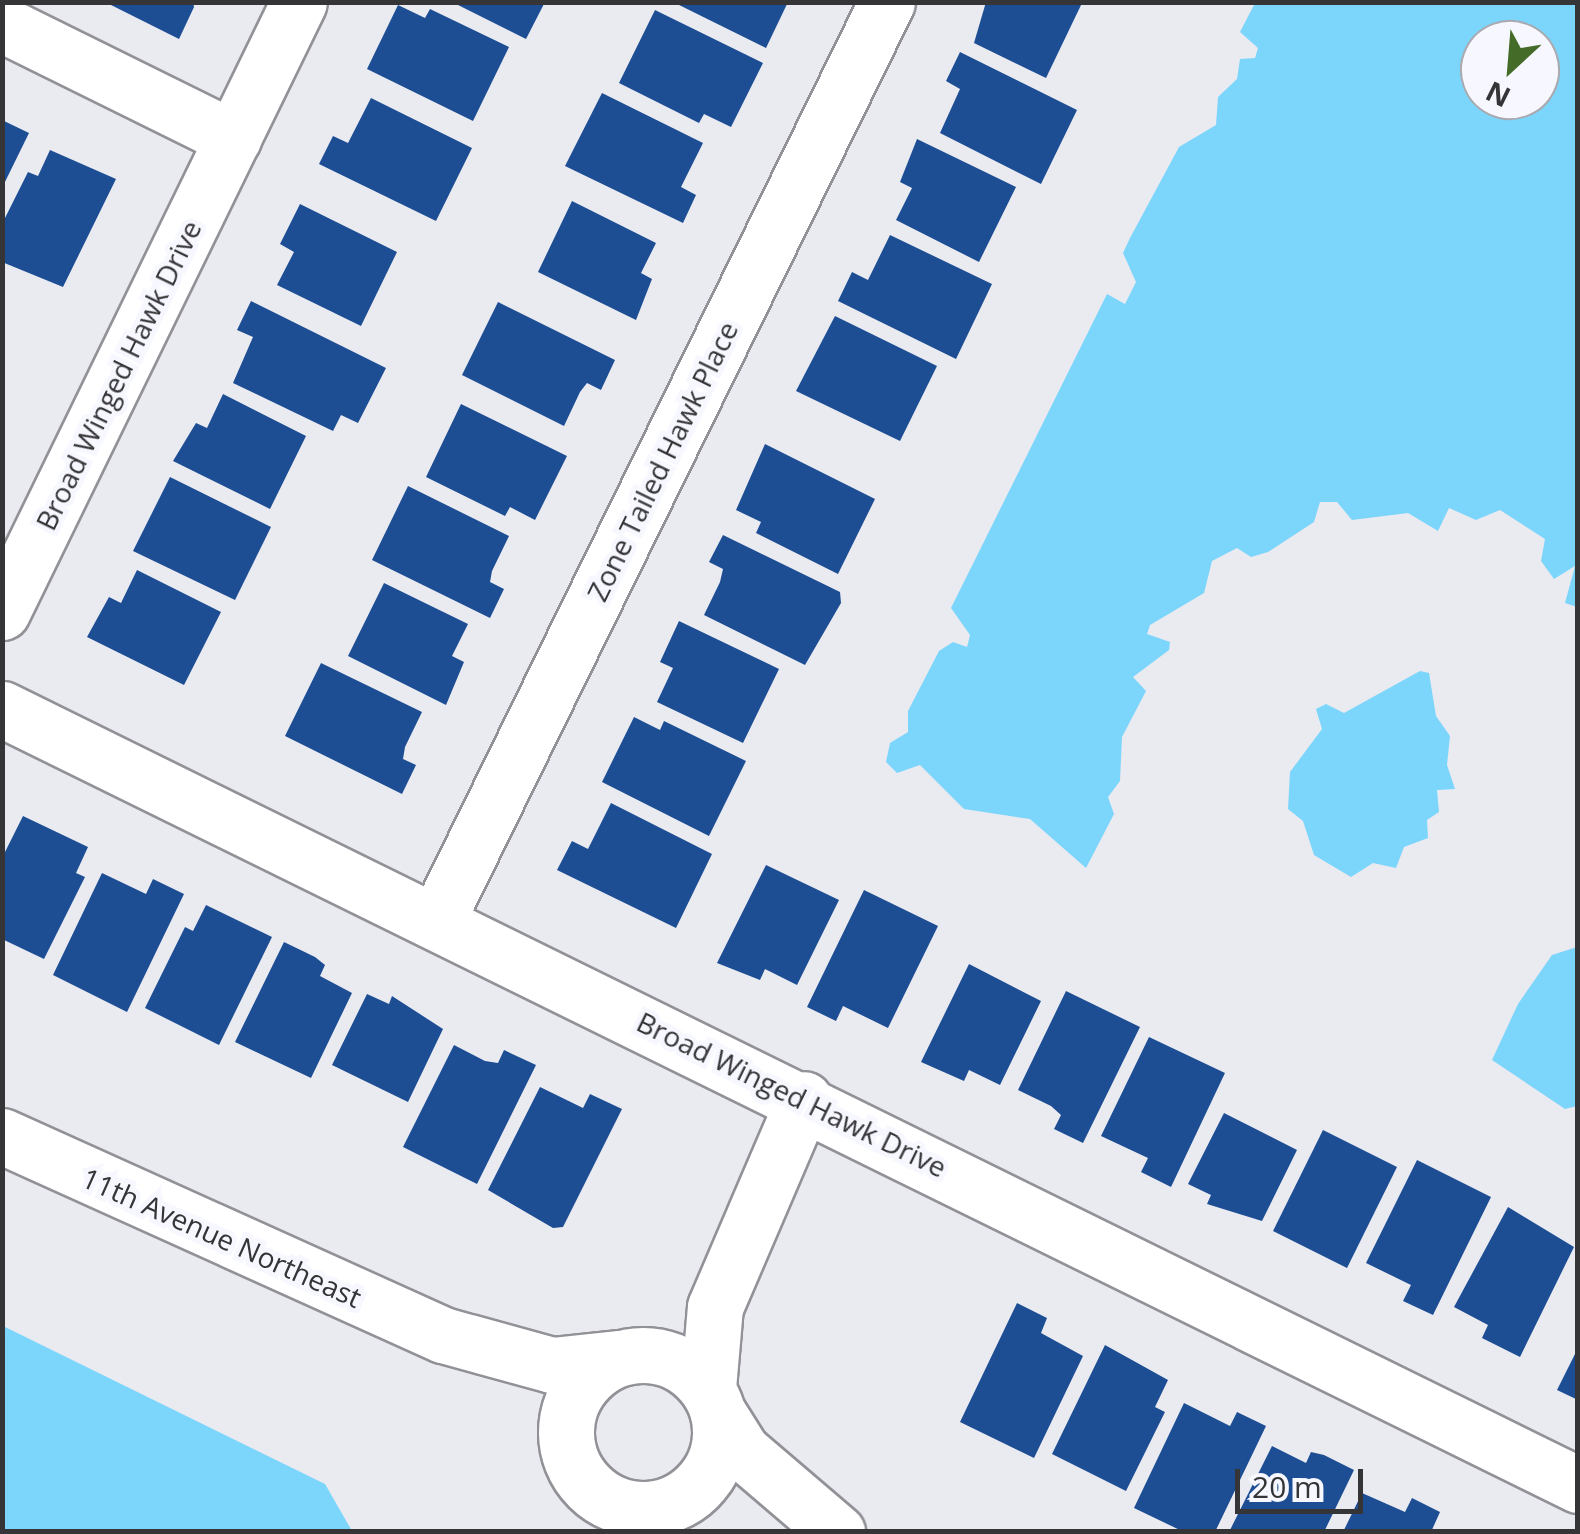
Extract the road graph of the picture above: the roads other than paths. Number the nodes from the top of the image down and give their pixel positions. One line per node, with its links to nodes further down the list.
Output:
1 (299, 2): 4 (street, Broad Winged Hawk Drive)
2 (887, 2): 7 (street, Zone Tailed Hawk Place)
3 (2, 24): 4 (street)
4 (233, 138): 5 (street, Broad Winged Hawk Drive)
5 (2, 612)
6 (2, 709): 7 (street, Broad Winged Hawk Drive)
7 (437, 920): 8 (street, Broad Winged Hawk Drive)
8 (804, 1099): 10 (street); 15 (street, Broad Winged Hawk Drive)
9 (2, 1136): 11 (street, 11th Avenue Northeast)
10 (733, 1254): 12 (street); 13 (street)
11 (444, 1335): 12 (street, 11th Avenue Northeast); 14 (street, 11th Avenue Northeast)
12 (631, 1356): 13 (street); 14 (street)
13 (713, 1401): 16 (street); 17 (street)
14 (577, 1484): 16 (street)
15 (1578, 1486)
16 (648, 1513): 17 (street)
17 (837, 1532)

